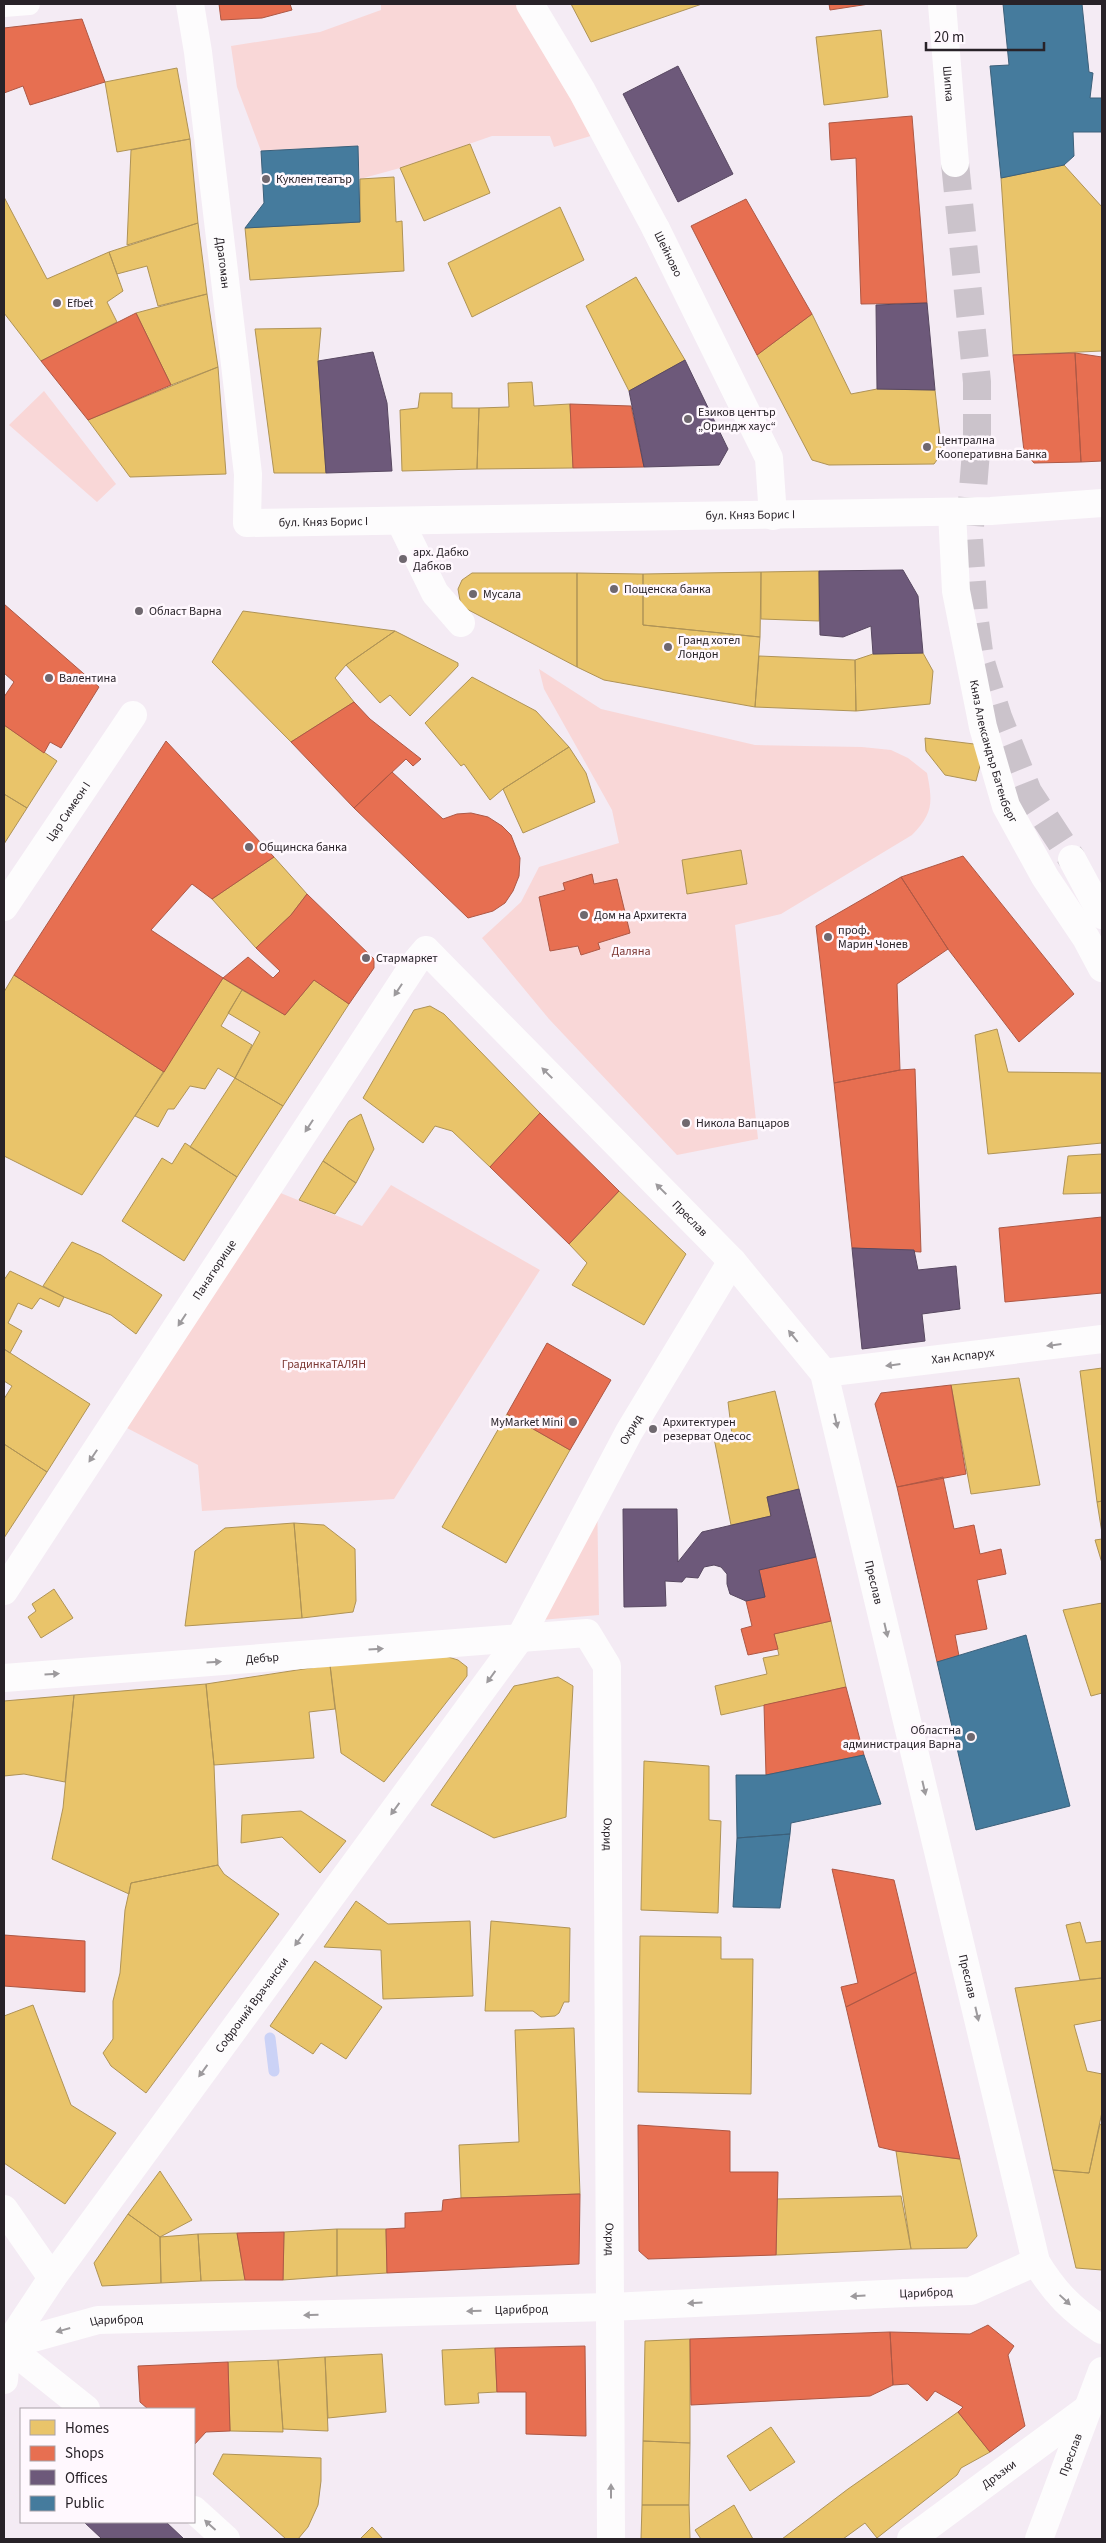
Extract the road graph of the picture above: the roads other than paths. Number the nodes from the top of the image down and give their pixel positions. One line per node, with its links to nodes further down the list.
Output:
1 (29, 4): 5 (lane)
2 (190, 4): 11 (street, Драгоман)
3 (530, 4): 9 (street, Шейново)
4 (942, 4): 6 (street, Шипка)
5 (4, 6)
6 (955, 163)
7 (1102, 503): 8 (street, бул. Княз Борис I)
8 (952, 512): 9 (street, бул. Княз Борис I); 18 (street, Княз Александър Батенберг)
9 (773, 516): 10 (street, бул. Княз Борис I)
10 (400, 521): 11 (street, бул. Княз Борис I); 12 (street)
11 (247, 523)
12 (461, 623)
13 (133, 715): 15 (street, Цар Симеон I)
14 (1072, 859): 16 (street)
15 (4, 907)
16 (1102, 915)
17 (426, 950): 19 (street, Преслав, one-way to 17); 22 (street, Панагюрище, one-way to 22)
18 (1102, 968)
19 (732, 1261): 21 (street, Преслав, one-way to 19); 23 (street, Охрид)
20 (1102, 1338): 21 (street, Хан Аспарух, one-way to 21)
21 (824, 1374): 26 (street, Преслав, one-way to 26)
22 (4, 1591)
23 (520, 1638): 24 (street, Дебър, one-way to 23); 27 (street, Софроний Врачански, one-way to 27); 28 (street, Охрид)
24 (4, 1678)
25 (4, 2209): 27 (street)
26 (1036, 2262): 28 (street, Цариброд, one-way to 28); 29 (street, Преслав, one-way to 29)
27 (52, 2278): 30 (street, Софроний Врачански)
28 (610, 2308): 30 (street, Цариброд, one-way to 30); 37 (street, Охрид, one-way to 28)
29 (1102, 2330)
30 (5, 2346): 32 (street, Софроний Врачански); 33 (street)
31 (1102, 2371): 34 (street, Преслав)
32 (4, 2380)
33 (85, 2408)
34 (1087, 2409): 38 (street, Дръзки); 39 (street, Преслав)
35 (195, 2511): 36 (street, one-way to 35)
36 (226, 2539)
37 (611, 2539)
38 (911, 2539)
39 (1039, 2539)

